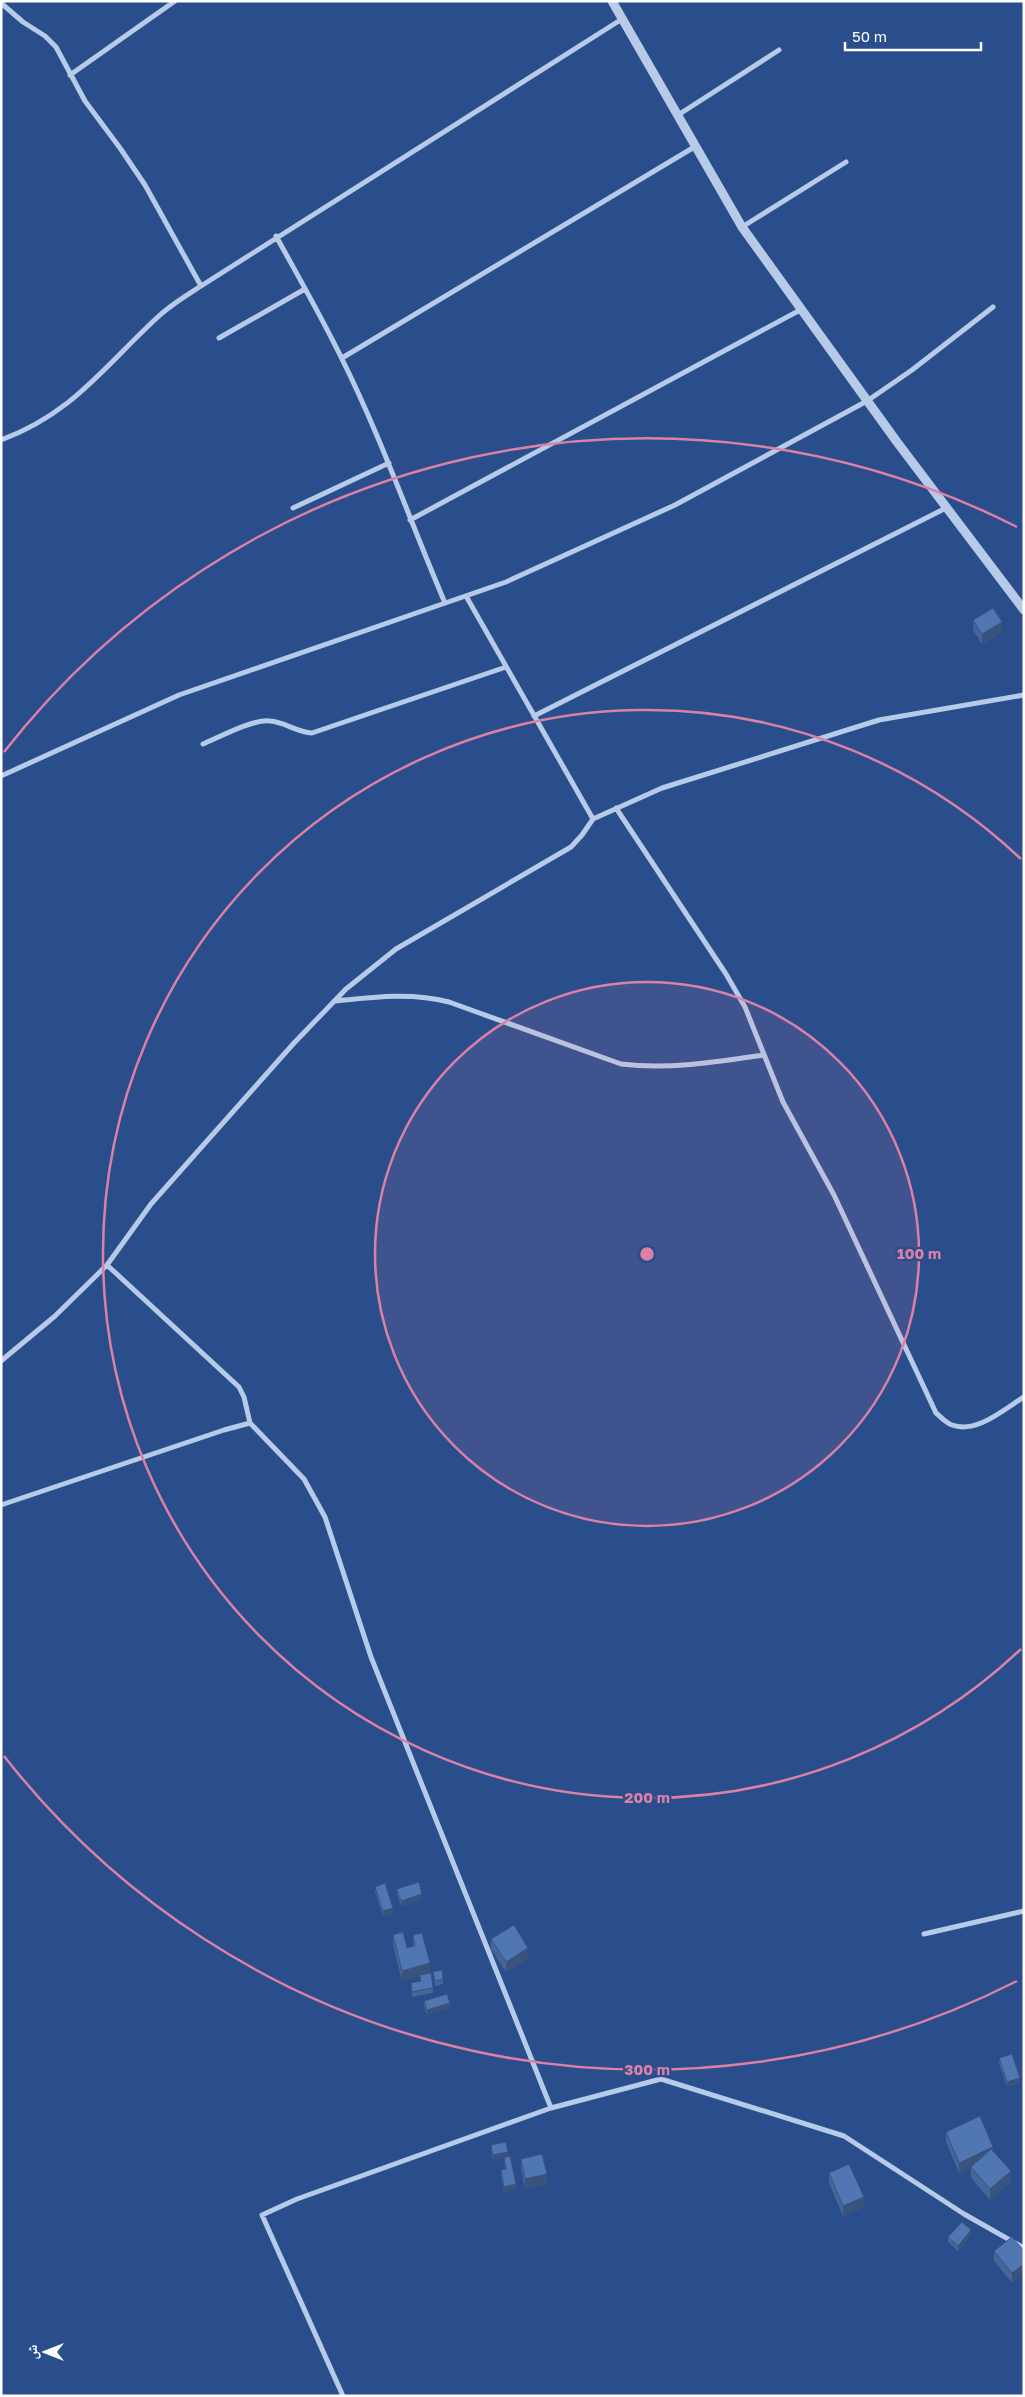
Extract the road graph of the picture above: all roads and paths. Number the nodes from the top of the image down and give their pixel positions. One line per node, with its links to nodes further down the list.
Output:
1 (175, 1): 6 (street)
2 (612, 1): 4 (street)
3 (1, 3): 6 (street)
4 (622, 19): 7 (street); 11 (street)
5 (779, 50): 7 (street)
6 (70, 75): 12 (street)
7 (678, 114): 8 (street)
8 (696, 146): 10 (street); 17 (street)
9 (846, 162): 10 (street)
10 (742, 227): 15 (street)
11 (276, 236): 12 (street); 13 (street)
12 (201, 286): 19 (street)
13 (305, 289): 16 (street); 17 (street)
14 (993, 307): 18 (street)
15 (802, 309): 18 (street); 23 (street)
16 (219, 338)
17 (342, 358): 20 (street)
18 (867, 401): 22 (street); 24 (street)
19 (1, 440)
20 (389, 463): 21 (street); 23 (street)
21 (293, 508)
22 (946, 508): 26 (street); 29 (street)
23 (410, 520): 25 (street)
24 (466, 596): 25 (street); 27 (street)
25 (445, 603): 31 (street)
26 (1024, 610)
27 (506, 667): 29 (street); 30 (street)
28 (1024, 695): 32 (street)
29 (534, 716): 33 (street)
30 (202, 744)
31 (1, 776)
32 (616, 808): 33 (street); 35 (street)
33 (593, 819): 34 (street)
34 (335, 1001): 35 (street); 36 (street)
35 (764, 1055): 38 (street)
36 (107, 1265): 37 (street); 39 (street)
37 (1, 1361)
38 (1024, 1397)
39 (250, 1423): 40 (street); 43 (street)
40 (1, 1505)
41 (1024, 1911): 42 (street)
42 (924, 1934)
43 (551, 2108): 44 (street); 45 (street)
44 (1024, 2248)
45 (344, 2396)

